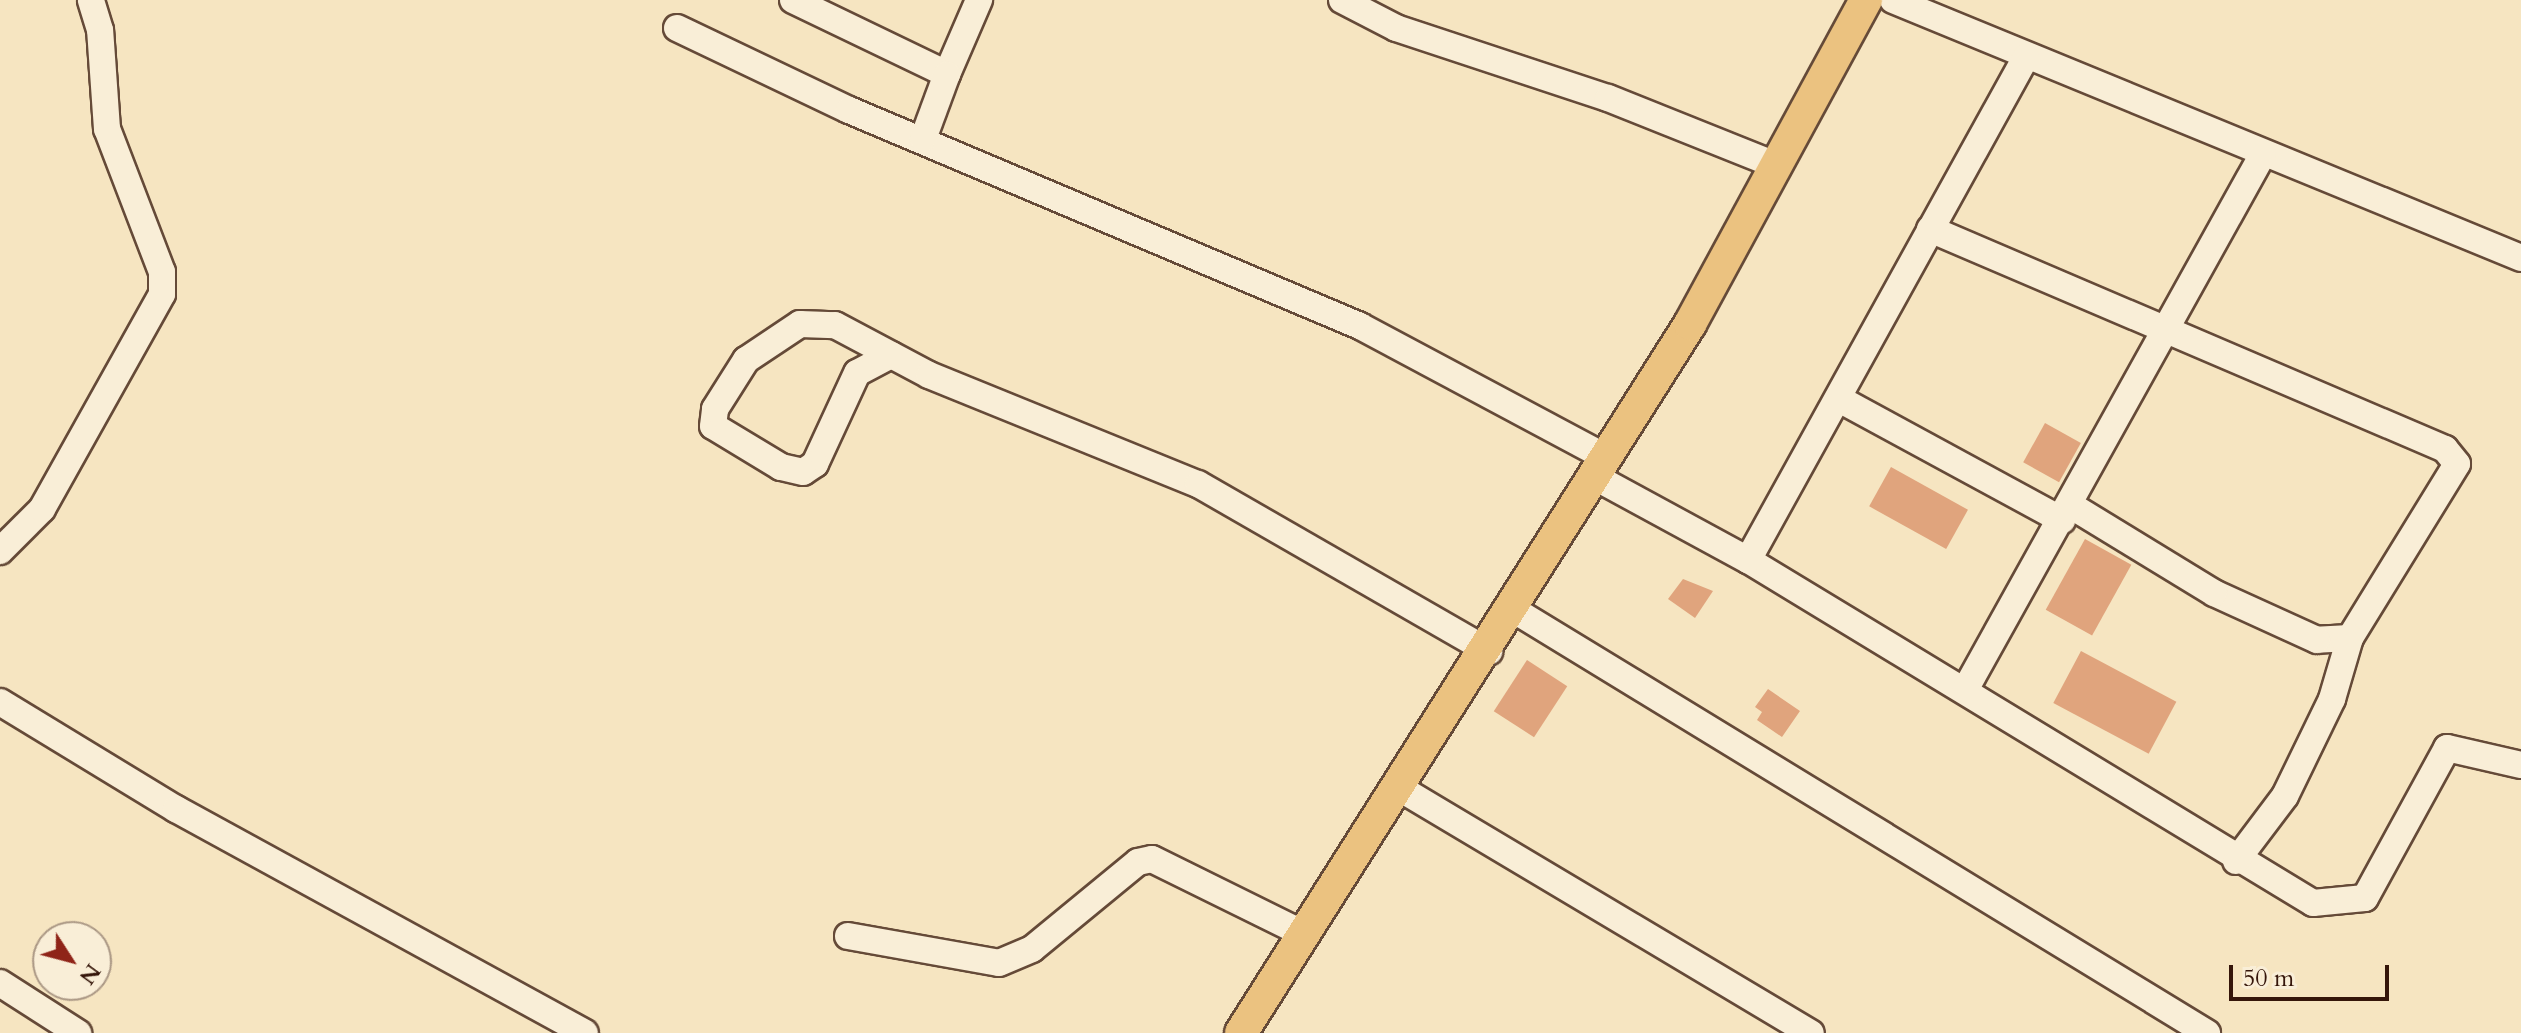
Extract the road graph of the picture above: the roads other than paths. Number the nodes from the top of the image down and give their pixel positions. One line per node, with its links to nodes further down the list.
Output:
1 (91, 0): 20 (street)
2 (793, 0): 9 (street)
3 (979, 0): 9 (street)
4 (1342, 0): 12 (street)
5 (1866, 0): 12 (main road)
6 (1893, 0): 8 (street)
7 (677, 28): 10 (street)
8 (2026, 57): 11 (street); 13 (street)
9 (947, 74): 10 (street)
10 (923, 139): 18 (street)
11 (2263, 154): 14 (street); 15 (street)
12 (1778, 166): 18 (main road)
13 (1930, 229): 15 (street); 17 (street)
14 (2521, 258)
15 (2171, 330): 19 (street); 23 (street)
16 (891, 355): 16 (street); 24 (street)
17 (1839, 399): 19 (street); 21 (street)
18 (1601, 467): 21 (street); 22 (main road)
19 (2066, 512): 23 (street); 25 (street)
20 (0, 551)
21 (1748, 560): 25 (street)
22 (1514, 610): 24 (main road); 37 (street)
23 (2350, 638): 29 (street)
24 (1489, 651): 28 (main road)
25 (1965, 690): 29 (street)
26 (0, 702): 34 (street)
27 (2521, 765): 29 (street)
28 (1401, 789): 30 (main road); 36 (street)
29 (2236, 861)
30 (1306, 935): 31 (street); 35 (main road)
31 (848, 936)
32 (0, 983): 33 (street)
33 (78, 1033)
34 (585, 1033)
35 (1241, 1033)
36 (1811, 1033)
37 (2207, 1033)

